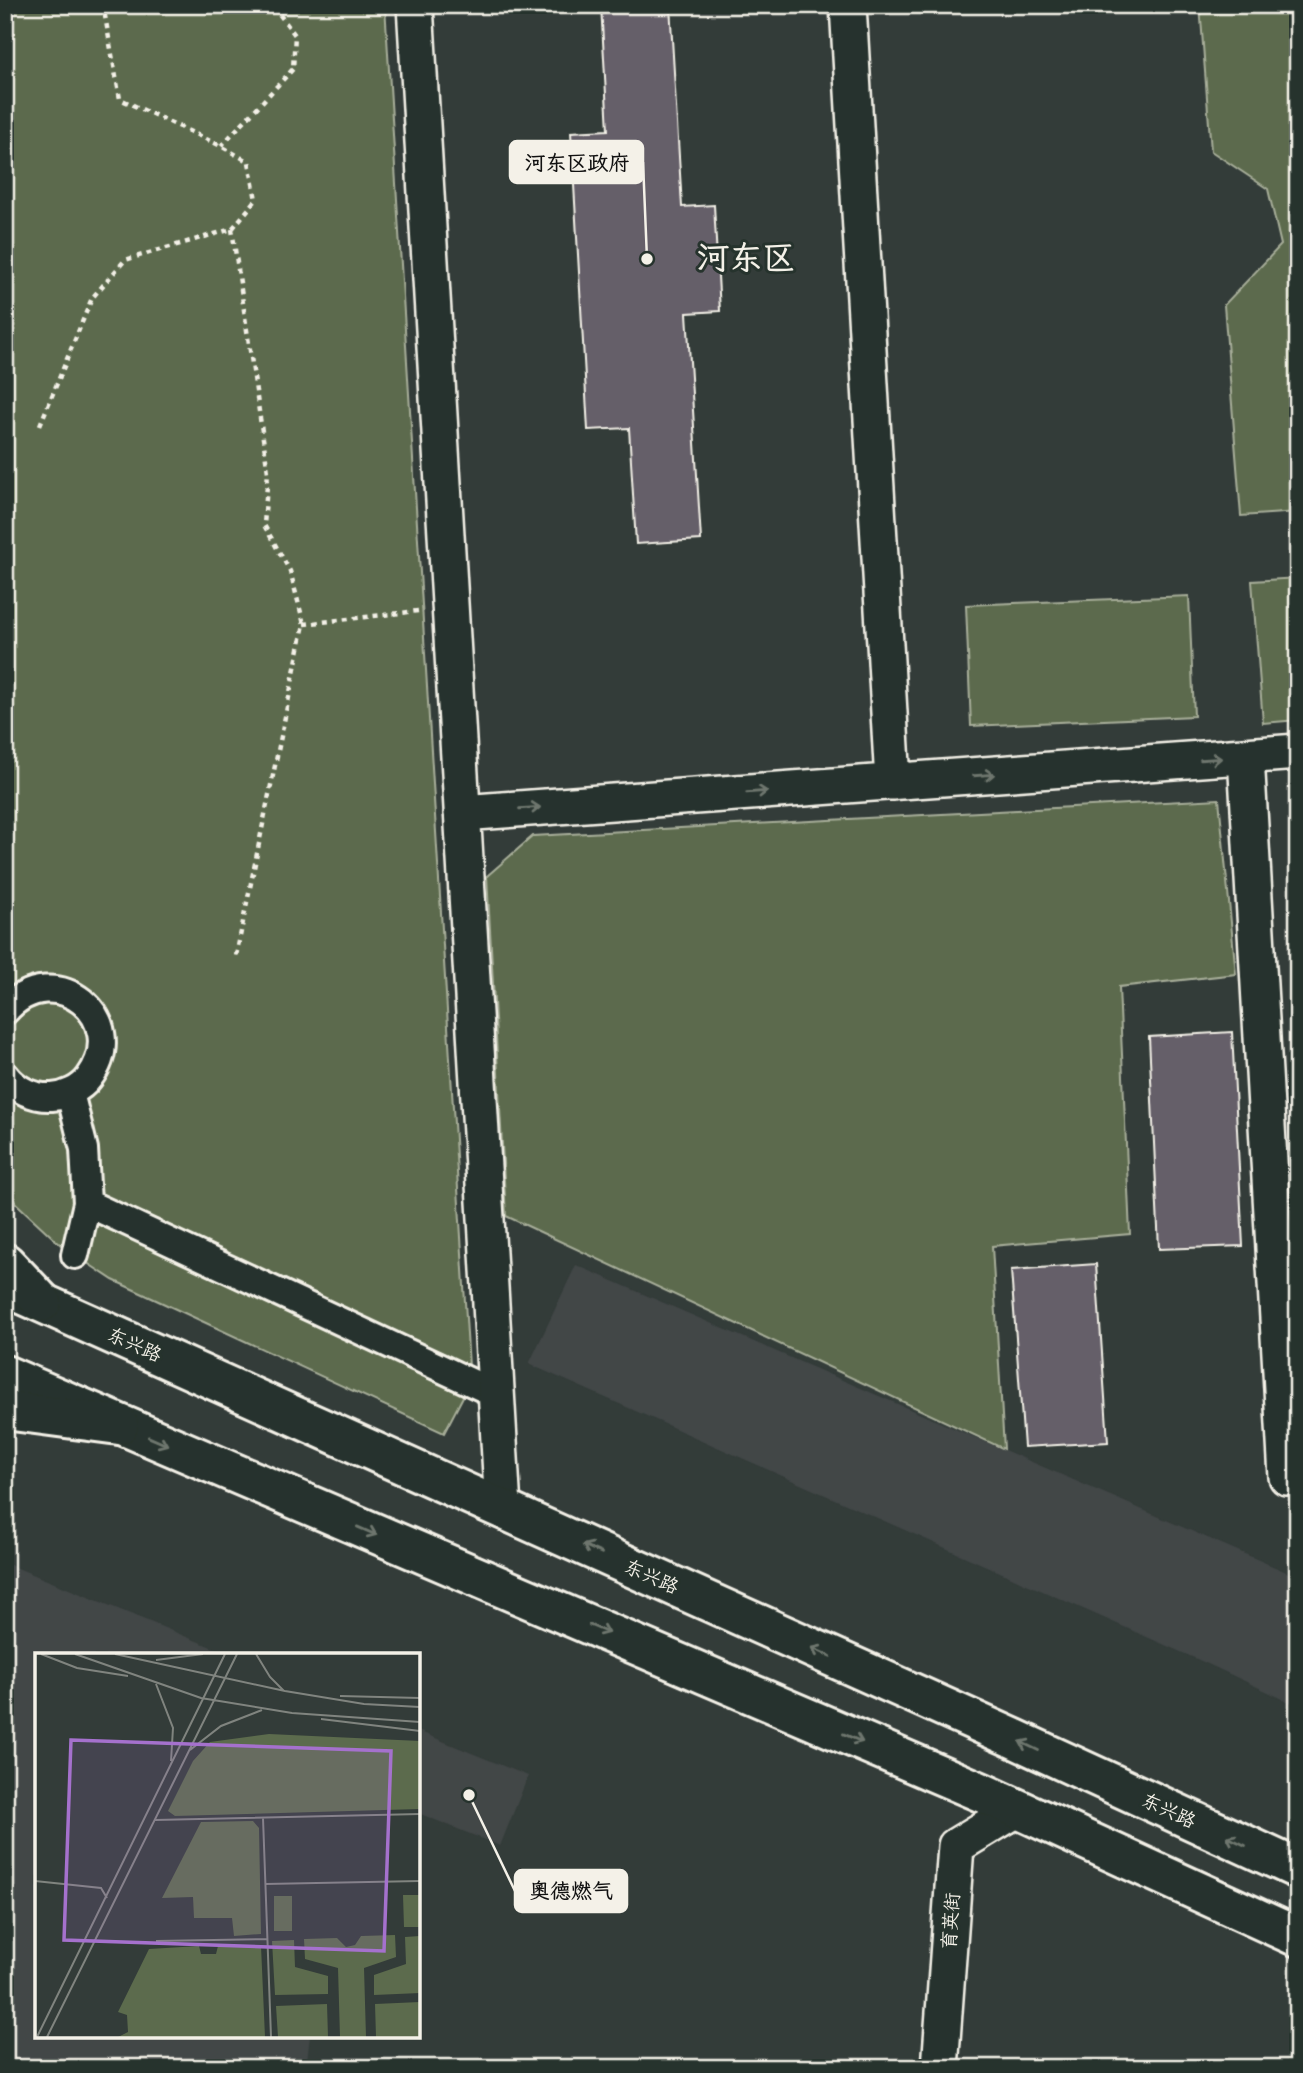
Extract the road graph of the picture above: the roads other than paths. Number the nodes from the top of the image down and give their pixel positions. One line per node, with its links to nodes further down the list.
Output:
1 (415, 5): 6 (street)
2 (848, 5): 5 (street)
3 (1298, 752): 4 (street)
4 (1247, 756): 5 (street, one-way to 4); 19 (street)
5 (894, 782): 6 (street, one-way to 5)
6 (462, 813): 16 (street)
7 (5, 1011): 9 (street)
8 (5, 1075): 9 (street)
9 (69, 1093): 10 (street)
10 (87, 1203): 11 (street); 16 (street)
11 (75, 1255)
12 (5, 1264): 14 (main road)
13 (5, 1286): 14 (main road, 东兴路)
14 (42, 1302): 20 (main road, 东兴路)
15 (5, 1375): 18 (main road)
16 (496, 1394): 20 (street)
17 (5, 1410): 18 (main road)
18 (119, 1425): 21 (main road, one-way to 21)
19 (1287, 1476)
20 (503, 1509): 22 (main road, 东兴路, one-way to 20)
21 (1017, 1809): 23 (main road); 24 (street, 育英街)
22 (1298, 1869)
23 (1298, 1937)
24 (940, 2068)

